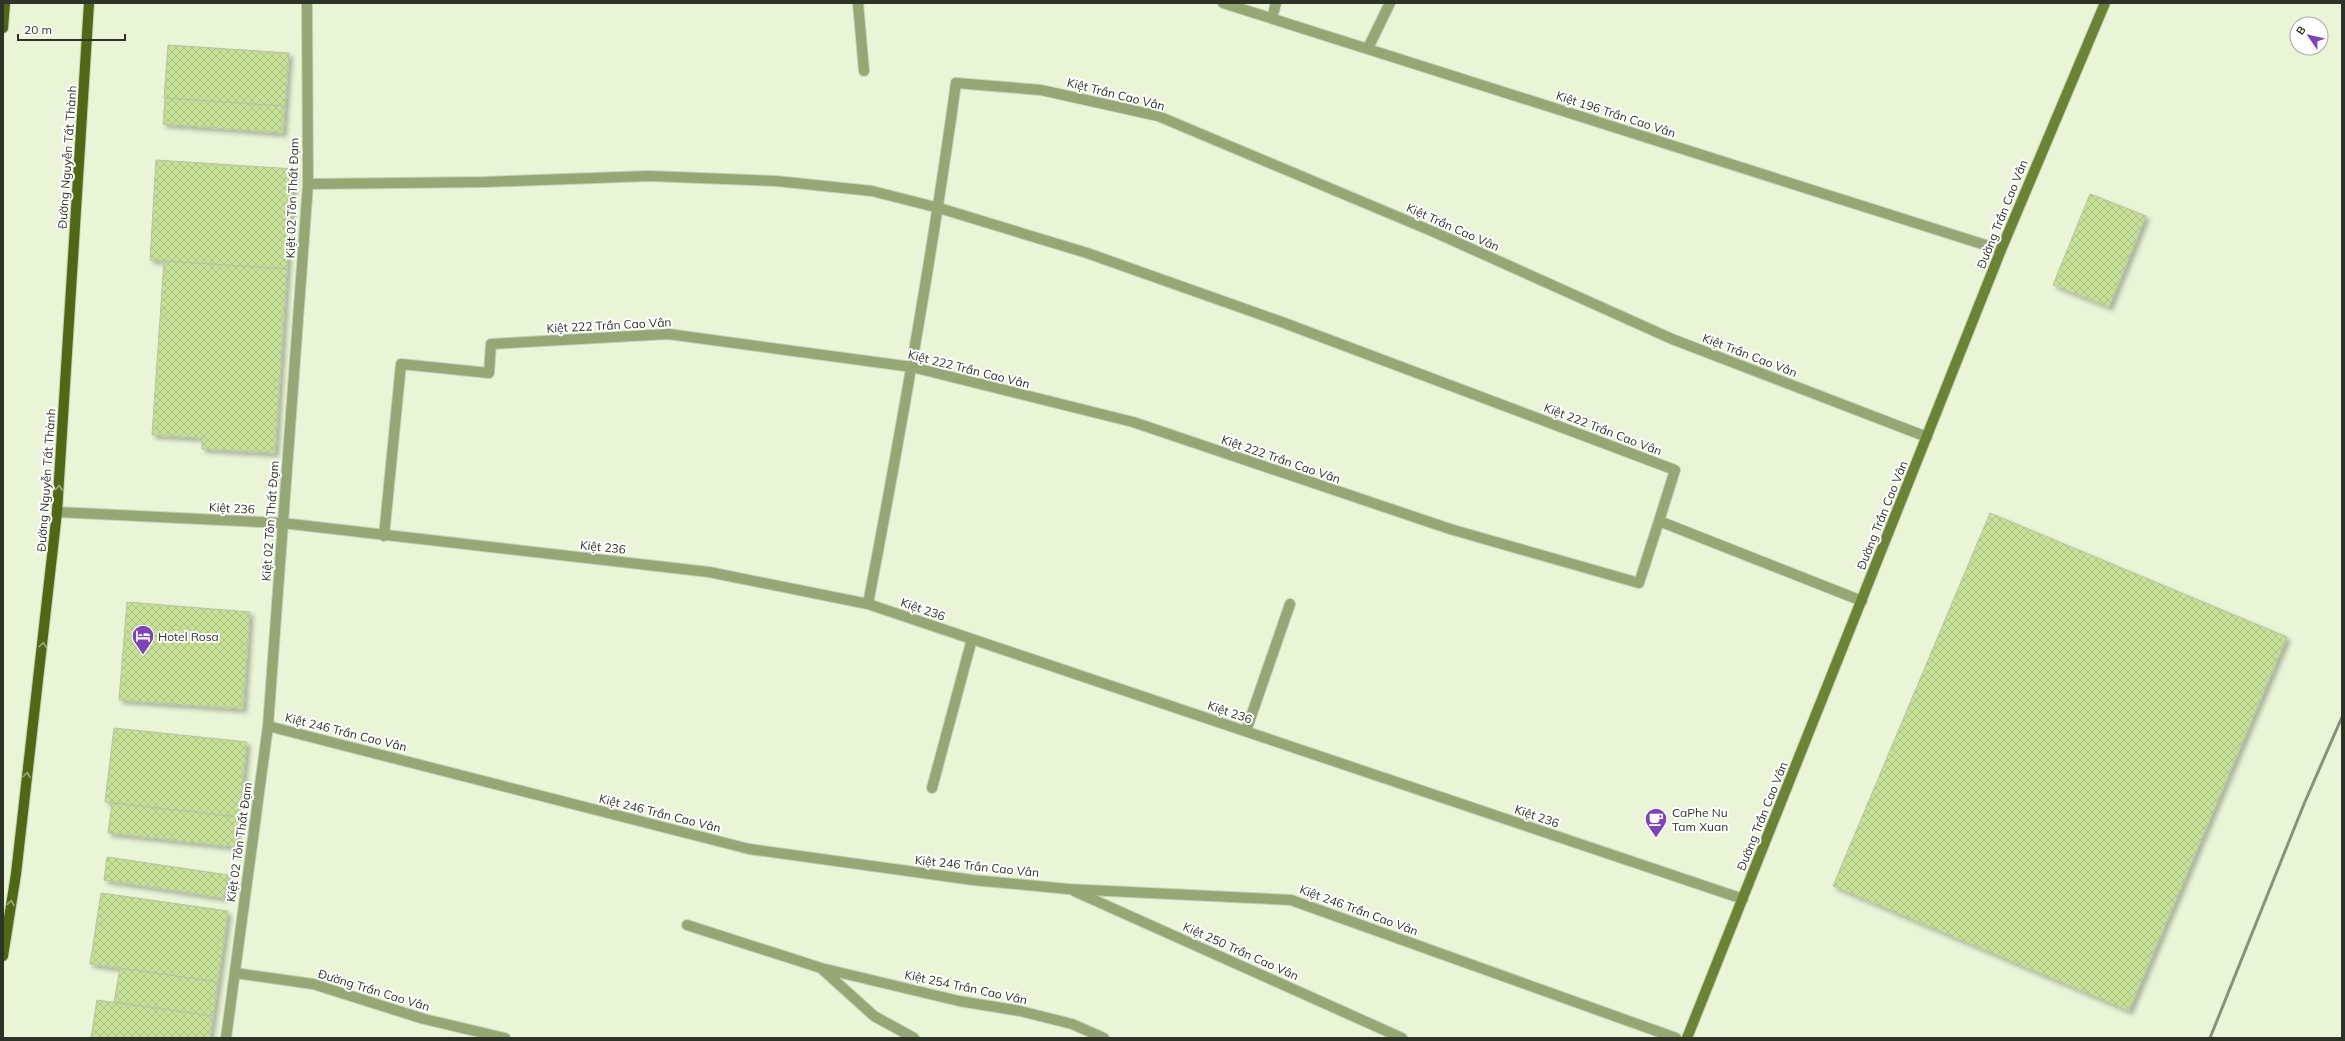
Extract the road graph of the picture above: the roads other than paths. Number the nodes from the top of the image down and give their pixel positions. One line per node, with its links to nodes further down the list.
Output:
1 (5, 3): 10 (main road)
2 (89, 3): 18 (main road, Đường Nguyễn Tất Thành, one-way to 2)
3 (307, 3): 13 (street, Kiệt 02 Tôn Thất Đạm)
4 (858, 3): 12 (street)
5 (1223, 3): 9 (street, Kiệt 196 Trần Cao Vân)
6 (1276, 3): 9 (street)
7 (1390, 3): 11 (street)
8 (2105, 3): 15 (main road, Đường Trần Cao Vân)
9 (1272, 18): 11 (street, Kiệt 196 Trần Cao Vân)
10 (3, 28)
11 (1368, 48): 15 (street, Kiệt 196 Trần Cao Vân)
12 (864, 71)
13 (308, 184): 14 (street, Kiệt 222 Trần Cao Vân); 20 (street, Kiệt 02 Tôn Thất Đạm)
14 (939, 208): 16 (street); 17 (street, Kiệt Trần Cao Vân); 19 (street, Kiệt 222 Trần Cao Vân)
15 (2001, 250): 17 (main road, Đường Trần Cao Vân)
16 (912, 367): 19 (street, Kiệt 222 Trần Cao Vân); 21 (street, Kiệt 222 Trần Cao Vân); 23 (street)
17 (1927, 437): 22 (main road, Đường Trần Cao Vân)
18 (58, 512): 20 (street, Kiệt 236); 32 (main road, Đường Nguyễn Tất Thành, one-way to 18)
19 (1659, 521): 22 (street)
20 (282, 523): 21 (street, Kiệt 236); 26 (street, Kiệt 02 Tôn Thất Đạm)
21 (384, 536): 23 (street, Kiệt 236)
22 (1862, 601): 30 (main road, Đường Trần Cao Vân)
23 (868, 604): 25 (street, Kiệt 236)
24 (1290, 604): 27 (street)
25 (972, 639): 27 (street, Kiệt 236); 28 (street)
26 (268, 726): 29 (street, Kiệt 246 Trần Cao Vân); 34 (street, Kiệt 02 Tôn Thất Đạm)
27 (1246, 731): 30 (street, Kiệt 236)
28 (932, 788)
29 (1068, 889): 39 (street, Kiệt 250 Trần Cao Vân); 40 (street, Kiệt 246 Trần Cao Vân)
30 (1743, 899): 41 (main road, Đường Trần Cao Vân)
31 (687, 925): 33 (street, Kiệt 254 Trần Cao Vân)
32 (3, 956)
33 (822, 968): 37 (street); 38 (street, Kiệt 254 Trần Cao Vân)
34 (235, 973): 35 (street, Kiệt 02 Tôn Thất Đạm); 36 (street, Đường Trần Cao Vân)
35 (226, 1038)
36 (505, 1038)
37 (914, 1038)
38 (1104, 1038)
39 (1402, 1038)
40 (1676, 1038)
41 (1687, 1038)

